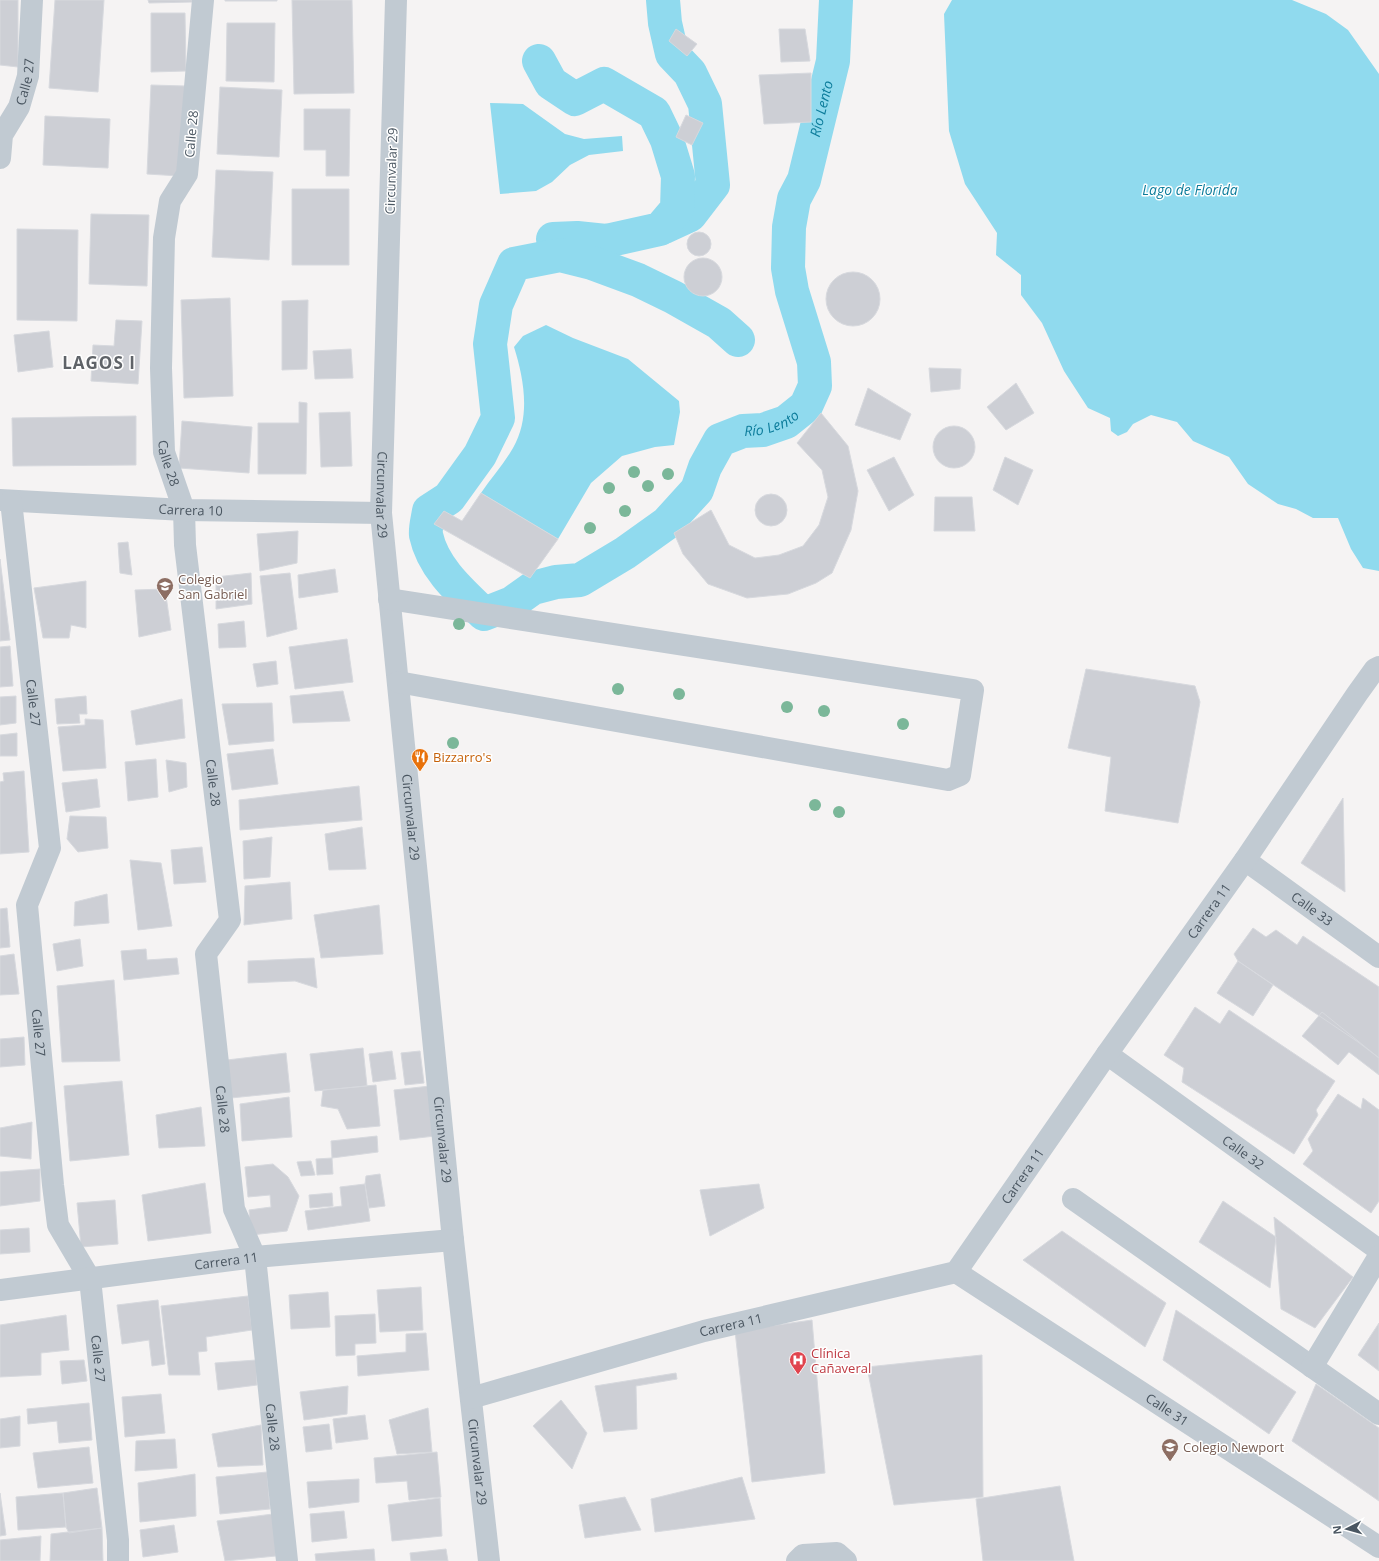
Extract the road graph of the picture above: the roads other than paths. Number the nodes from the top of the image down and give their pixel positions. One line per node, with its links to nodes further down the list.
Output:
1 (32, 0): 4 (street, Calle 27)
2 (203, 0): 6 (street, Calle 28)
3 (396, 0): 7 (street, Circunvalar 29)
4 (0, 158)
5 (6, 500): 6 (street, Carrera 10); 20 (street, Calle 27)
6 (184, 510): 7 (street, Carrera 10); 18 (street, Calle 28)
7 (381, 514): 8 (street, Circunvalar 29)
8 (389, 599): 10 (street, Circunvalar 29); 10 (street)
9 (1377, 668): 11 (street, Carrera 11)
10 (398, 682): 15 (street, Circunvalar 29)
11 (1245, 860): 12 (street, Calle 33); 13 (street, Carrera 11)
12 (1379, 957)
13 (1107, 1054): 16 (street, Calle 32); 19 (street, Carrera 11)
14 (1073, 1199): 22 (street)
15 (453, 1240): 18 (street, Carrera 11); 23 (street, Circunvalar 29)
16 (1379, 1250)
17 (1379, 1256): 22 (street)
18 (255, 1257): 20 (street, Carrera 11); 27 (street, Calle 28)
19 (956, 1272): 23 (street, Carrera 11); 25 (street, Calle 31)
20 (90, 1279): 21 (street, Carrera 11); 26 (street, Calle 27)
21 (0, 1290)
22 (1312, 1367): 24 (street)
23 (471, 1398): 28 (street, Circunvalar 29)
24 (1379, 1414)
25 (1379, 1547)
26 (118, 1561)
27 (287, 1561)
28 (489, 1561)
29 (797, 1561): 30 (street)
30 (846, 1561)

